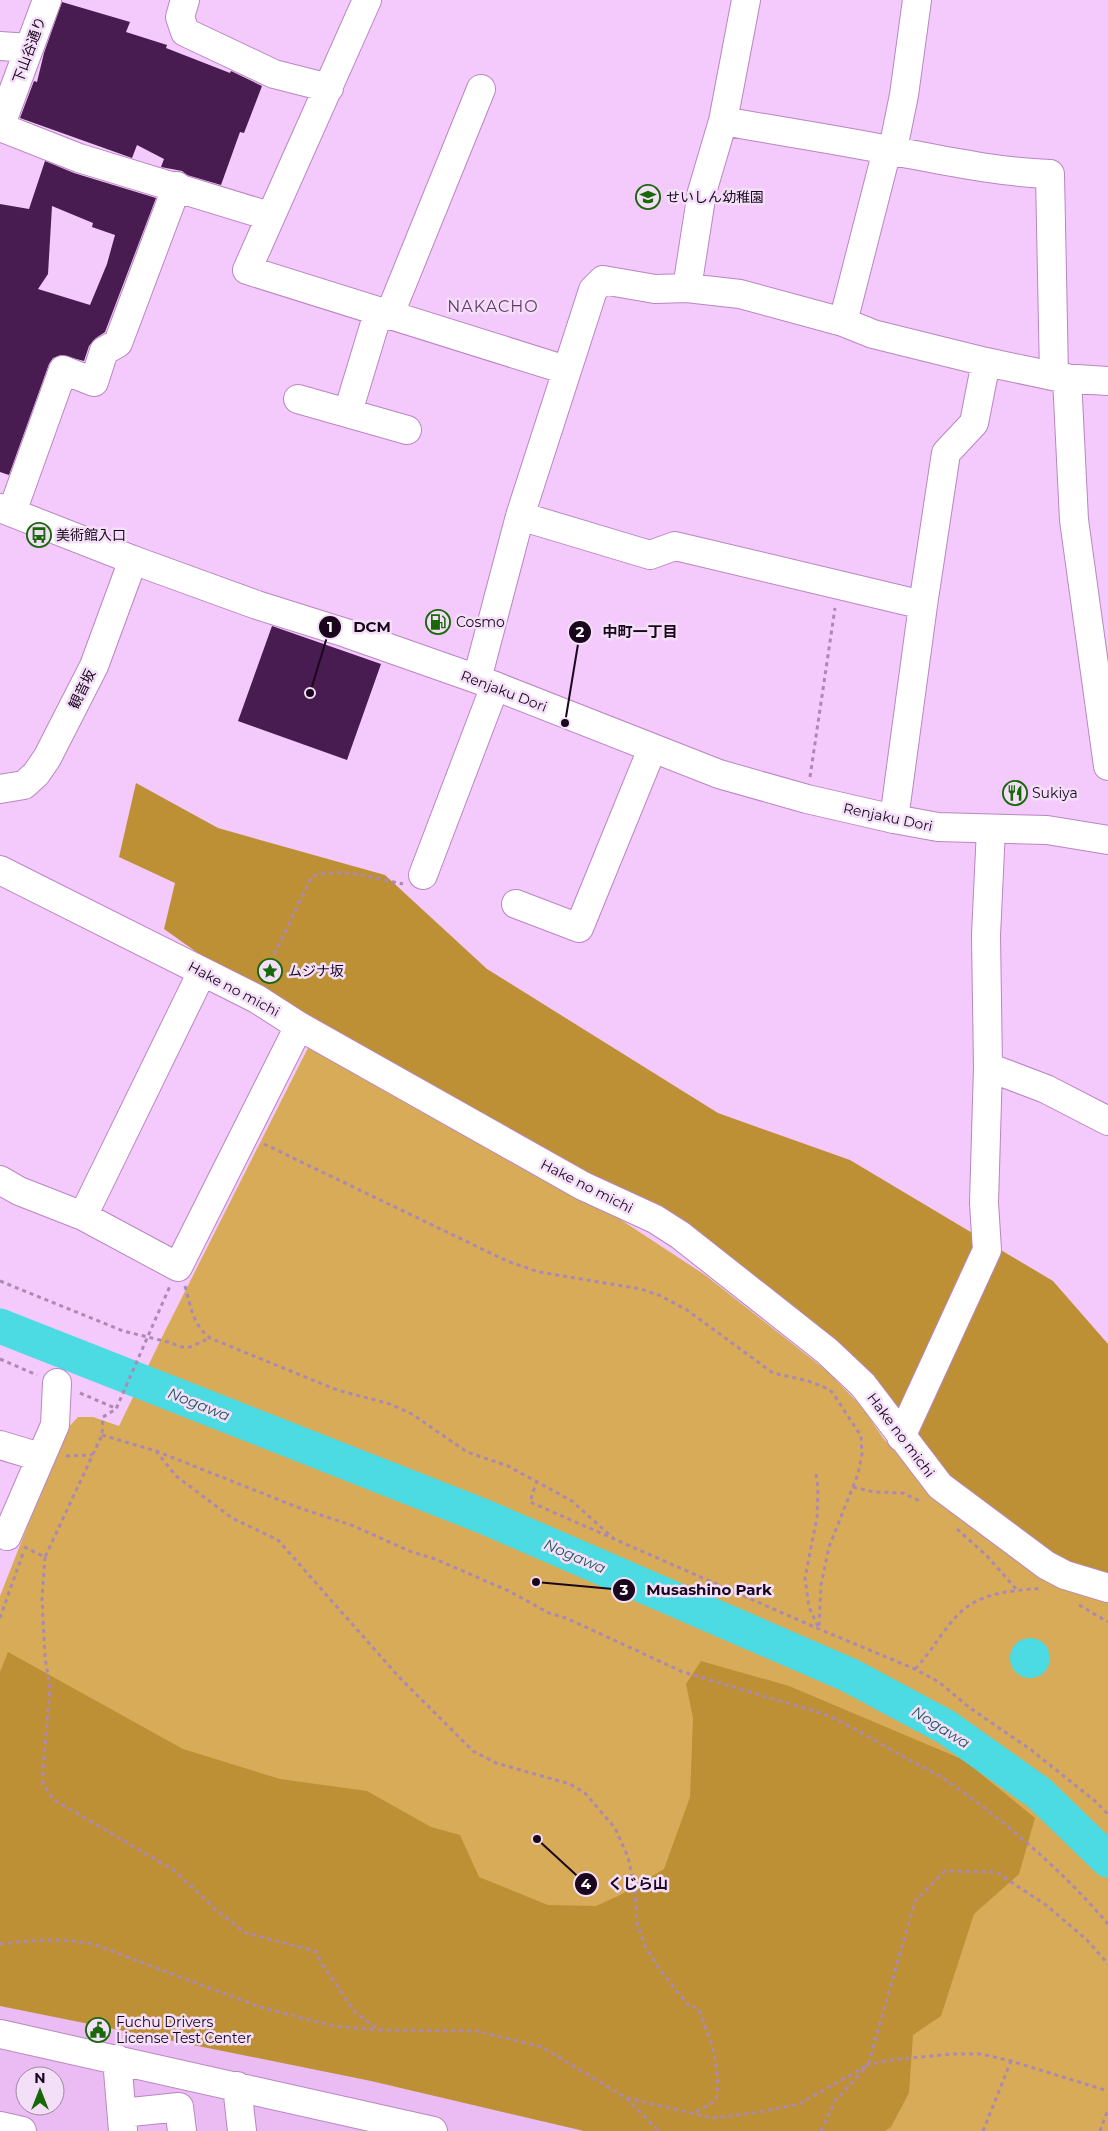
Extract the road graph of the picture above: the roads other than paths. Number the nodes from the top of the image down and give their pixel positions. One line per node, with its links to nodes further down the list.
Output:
1 (47, 0): 7 (street, 下山谷通り)
2 (185, 0): 8 (street)
3 (367, 0): 8 (street)
4 (746, 0): 10 (street)
5 (917, 0): 12 (street)
6 (0, 46): 7 (street)
7 (29, 48): 11 (street, 下山谷通り)
8 (329, 88): 14 (street)
9 (481, 89): 16 (street)
10 (723, 121): 12 (street); 15 (street)
11 (0, 127): 13 (street)
12 (887, 150): 17 (street); 20 (street)
13 (177, 186): 14 (street); 25 (street)
14 (270, 216): 16 (street)
15 (687, 288): 17 (street); 19 (street)
16 (383, 314): 19 (street); 23 (street)
17 (843, 322): 18 (street)
18 (986, 362): 20 (street); 28 (street)
19 (566, 370): 26 (street)
20 (1060, 377): 21 (street); 31 (street)
21 (1108, 381)
22 (298, 399): 23 (street)
23 (348, 412): 24 (street)
24 (407, 430)
25 (6, 510): 27 (street, Renjaku Dori)
26 (520, 516): 28 (street); 29 (street)
27 (133, 560): 29 (street, Renjaku Dori); 32 (street, 観音坂)
28 (923, 605): 33 (street)
29 (486, 683): 30 (street, Renjaku Dori); 37 (street)
30 (652, 749): 33 (street, Renjaku Dori); 38 (street)
31 (1108, 766)
32 (0, 789)
33 (894, 820): 34 (street, Renjaku Dori)
34 (991, 829): 35 (street, Renjaku Dori); 41 (street)
35 (1108, 840)
36 (0, 870): 39 (street, Hake no michi)
37 (424, 875)
38 (516, 904)
39 (202, 972): 40 (street, Hake no michi); 44 (street)
40 (299, 1026): 44 (street); 46 (street, Hake no michi)
41 (988, 1067): 42 (street); 46 (street)
42 (1108, 1121)
43 (0, 1180): 44 (street)
44 (83, 1216)
45 (57, 1383): 48 (street)
46 (901, 1437): 50 (street, Hake no michi)
47 (0, 1445): 48 (street)
48 (40, 1457): 49 (street)
49 (10, 1539)
50 (1108, 1588)
51 (0, 2034): 52 (street)
52 (117, 2059): 53 (street); 54 (street)
53 (237, 2086): 58 (street); 59 (street)
54 (123, 2122): 57 (street)
55 (0, 2126): 56 (street)
56 (22, 2131)
57 (182, 2131)
58 (242, 2131)
59 (433, 2131)

